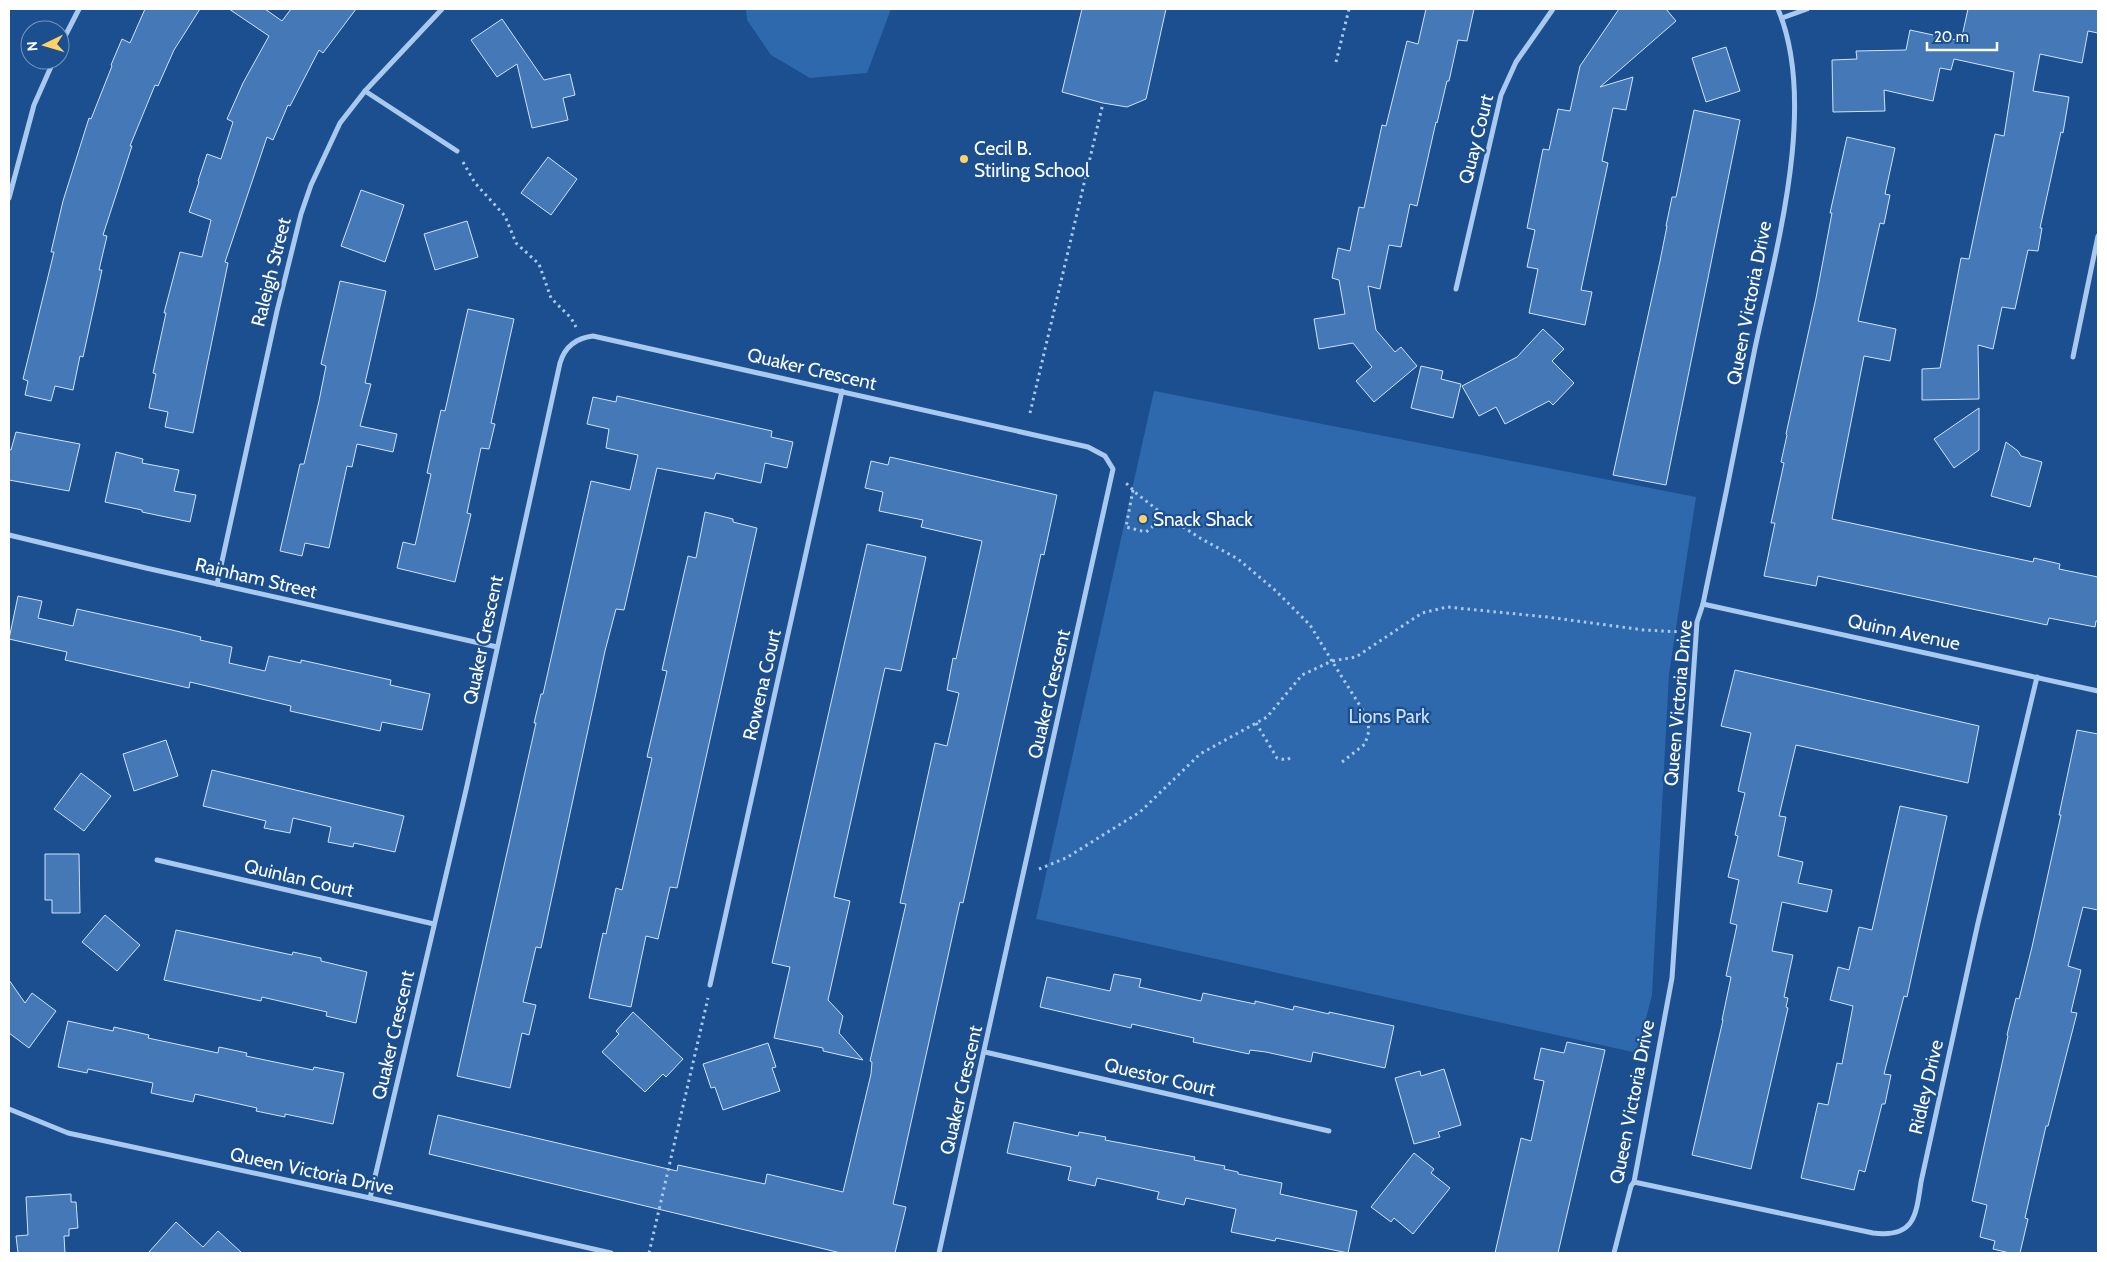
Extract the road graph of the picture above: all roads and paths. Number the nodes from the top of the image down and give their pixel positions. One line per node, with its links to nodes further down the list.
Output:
1 (79, 9): 8 (street)
2 (442, 9): 11 (street, Raleigh Street)
3 (1349, 9): 9 (path)
4 (1553, 9): 16 (street, Quay Court)
5 (1778, 9): 7 (street, Queen Victoria Drive)
6 (1807, 9): 7 (street)
7 (1782, 18): 26 (street, Queen Victoria Drive)
8 (70, 27)
9 (1336, 62)
10 (50, 70): 14 (street)
11 (365, 91): 13 (street); 25 (street, Raleigh Street)
12 (1103, 103): 20 (path)
13 (457, 151): 17 (path)
14 (9, 198)
15 (2098, 236): 18 (street)
16 (1456, 289)
17 (582, 337): 19 (street, Quaker Crescent); 28 (street, Quaker Crescent)
18 (2073, 357)
19 (842, 391): 21 (street, Quaker Crescent); 38 (street, Rowena Court)
20 (1030, 413)
21 (1113, 469): 22 (path); 36 (street, Quaker Crescent)
22 (1133, 490): 23 (path); 23 (path)
23 (1160, 512): 29 (path)
24 (9, 535): 25 (street, Rainham Street)
25 (216, 584): 28 (street, Rainham Street)
26 (1703, 604): 27 (street, Queen Victoria Drive); 30 (street, Quinn Avenue)
27 (1696, 633): 29 (path); 42 (street, Queen Victoria Drive)
28 (497, 647): 37 (street, Quaker Crescent)
29 (1332, 661): 32 (path); 34 (path)
30 (2037, 677): 31 (street, Quinn Avenue); 42 (street, Ridley Drive)
31 (2098, 691)
32 (1256, 724): 33 (path); 36 (path)
33 (1293, 757)
34 (1342, 762)
35 (157, 860): 37 (street, Quinlan Court)
36 (1024, 875): 39 (street, Quaker Crescent)
37 (434, 924): 43 (street, Quaker Crescent)
38 (710, 985): 45 (path)
39 (985, 1052): 41 (street, Questor Court); 46 (street, Quaker Crescent)
40 (9, 1109): 43 (street, Queen Victoria Drive)
41 (1329, 1131)
42 (1634, 1182): 47 (street, Queen Victoria Drive)
43 (370, 1198): 44 (street, Queen Victoria Drive)
44 (611, 1253)
45 (649, 1253)
46 (939, 1253)
47 (1614, 1253)

